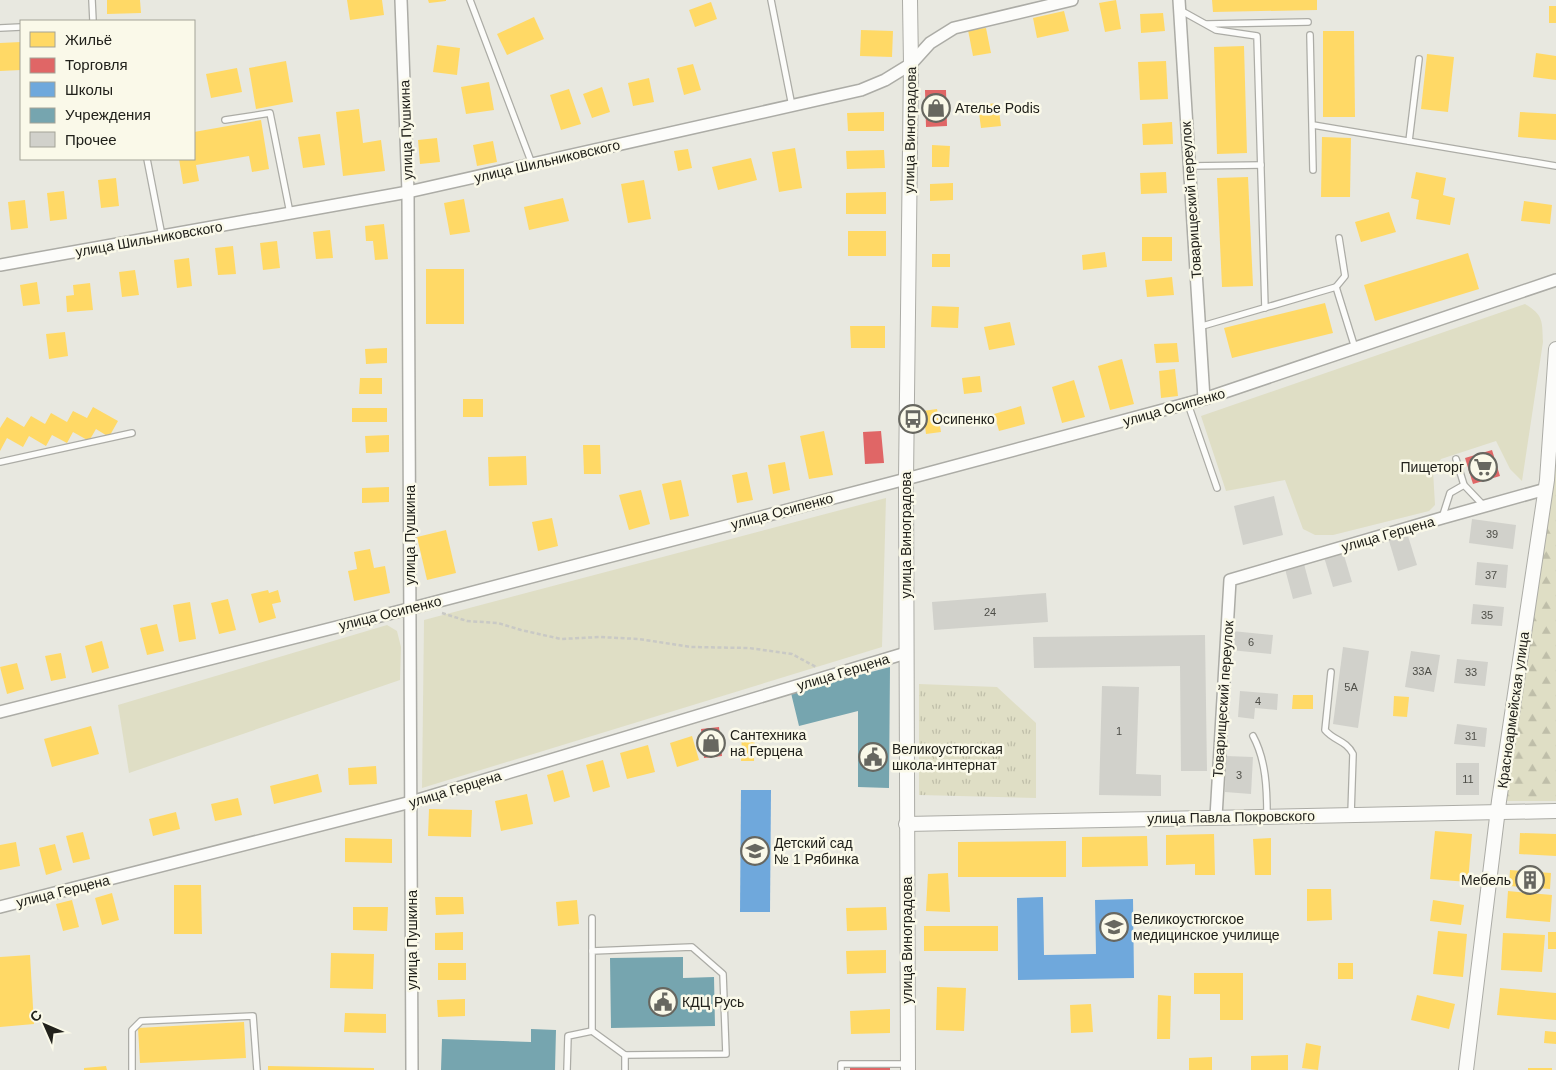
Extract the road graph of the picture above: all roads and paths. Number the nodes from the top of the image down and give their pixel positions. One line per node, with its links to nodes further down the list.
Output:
1 (92, 0): 8 (lane)
2 (401, 0): 26 (street, улица Пушкина)
3 (470, 0): 21 (lane)
4 (772, 0): 16 (lane)
5 (910, 0): 15 (street, улица Виноградова)
6 (1072, 0): 15 (street, улица Шильниковского)
7 (1179, 5): 10 (lane); 23 (street, Товарищеский переулок)
8 (93, 20)
9 (1308, 22): 10 (lane)
10 (1205, 24): 22 (lane)
11 (20, 27): 12 (lane)
12 (0, 28)
13 (1310, 35): 18 (lane)
14 (1419, 59): 19 (lane)
15 (911, 64): 16 (street, улица Шильниковского); 43 (street, улица Виноградова)
16 (792, 106): 21 (street, улица Шильниковского)
17 (225, 120): 27 (lane)
18 (1312, 125): 19 (lane); 25 (lane)
19 (1409, 141): 24 (lane)
20 (147, 160): 28 (lane)
21 (532, 164): 26 (street, улица Шильниковского)
22 (1261, 165): 23 (lane); 33 (lane)
23 (1189, 166): 34 (street, Товарищеский переулок)
24 (1556, 166)
25 (1313, 170)
26 (408, 192): 27 (street, улица Шильниковского); 51 (street, улица Пушкина)
27 (290, 213): 28 (street, улица Шильниковского)
28 (162, 236): 30 (street, улица Шильниковского)
29 (1340, 238): 32 (lane)
30 (0, 265)
31 (1556, 280): 35 (street, улица Осипенко)
32 (1336, 287): 33 (lane); 35 (lane)
33 (1265, 308): 34 (lane)
34 (1199, 328): 38 (street, Товарищеский переулок)
35 (1355, 348): 38 (street, улица Осипенко)
36 (1556, 349): 37 (street, Красноармейская улица)
37 (1555, 378): 46 (street, Красноармейская улица)
38 (1204, 399): 39 (street, улица Осипенко)
39 (1188, 404): 43 (street, улица Осипенко); 45 (lane)
40 (132, 433): 42 (lane)
41 (1456, 459): 44 (lane)
42 (0, 462)
43 (906, 480): 50 (street, улица Осипенко); 52 (street, улица Виноградова)
44 (1464, 485): 47 (lane); 48 (lane)
45 (1217, 488)
46 (1546, 489): 47 (street, улица Герцена); 58 (street, Красноармейская улица)
47 (1484, 506): 48 (street, улица Герцена)
48 (1442, 518): 49 (street, улица Герцена)
49 (1230, 580): 62 (street, Товарищеский переулок)
50 (424, 605): 51 (street, улица Осипенко); 54 (path)
51 (411, 608): 55 (street, улица Осипенко); 57 (street, улица Пушкина)
52 (906, 653): 54 (street, улица Герцена); 63 (street, улица Виноградова)
53 (1331, 672): 60 (lane)
54 (833, 675): 57 (street, улица Герцена)
55 (0, 712)
56 (1253, 736): 61 (lane)
57 (412, 802): 64 (street, улица Герцена); 72 (street, улица Пушкина)
58 (1498, 811): 59 (street, улица Павла Покровского); 60 (street, улица Павла Покровского); 76 (street, Красноармейская улица)
59 (1556, 811)
60 (1351, 814): 61 (street, улица Павла Покровского)
61 (1267, 816): 62 (street, улица Павла Покровского)
62 (1216, 817): 63 (street, улица Павла Покровского)
63 (906, 824): 69 (street, улица Виноградова)
64 (0, 907)
65 (592, 918): 66 (lane)
66 (592, 951): 67 (lane); 68 (lane)
67 (592, 1032): 68 (lane); 73 (lane)
68 (625, 1055): 74 (lane)
69 (908, 1067): 75 (lane)
70 (132, 1070): 71 (lane)
71 (257, 1070)
72 (412, 1070)
73 (567, 1070)
74 (625, 1070)
75 (841, 1070)
76 (1466, 1070)

